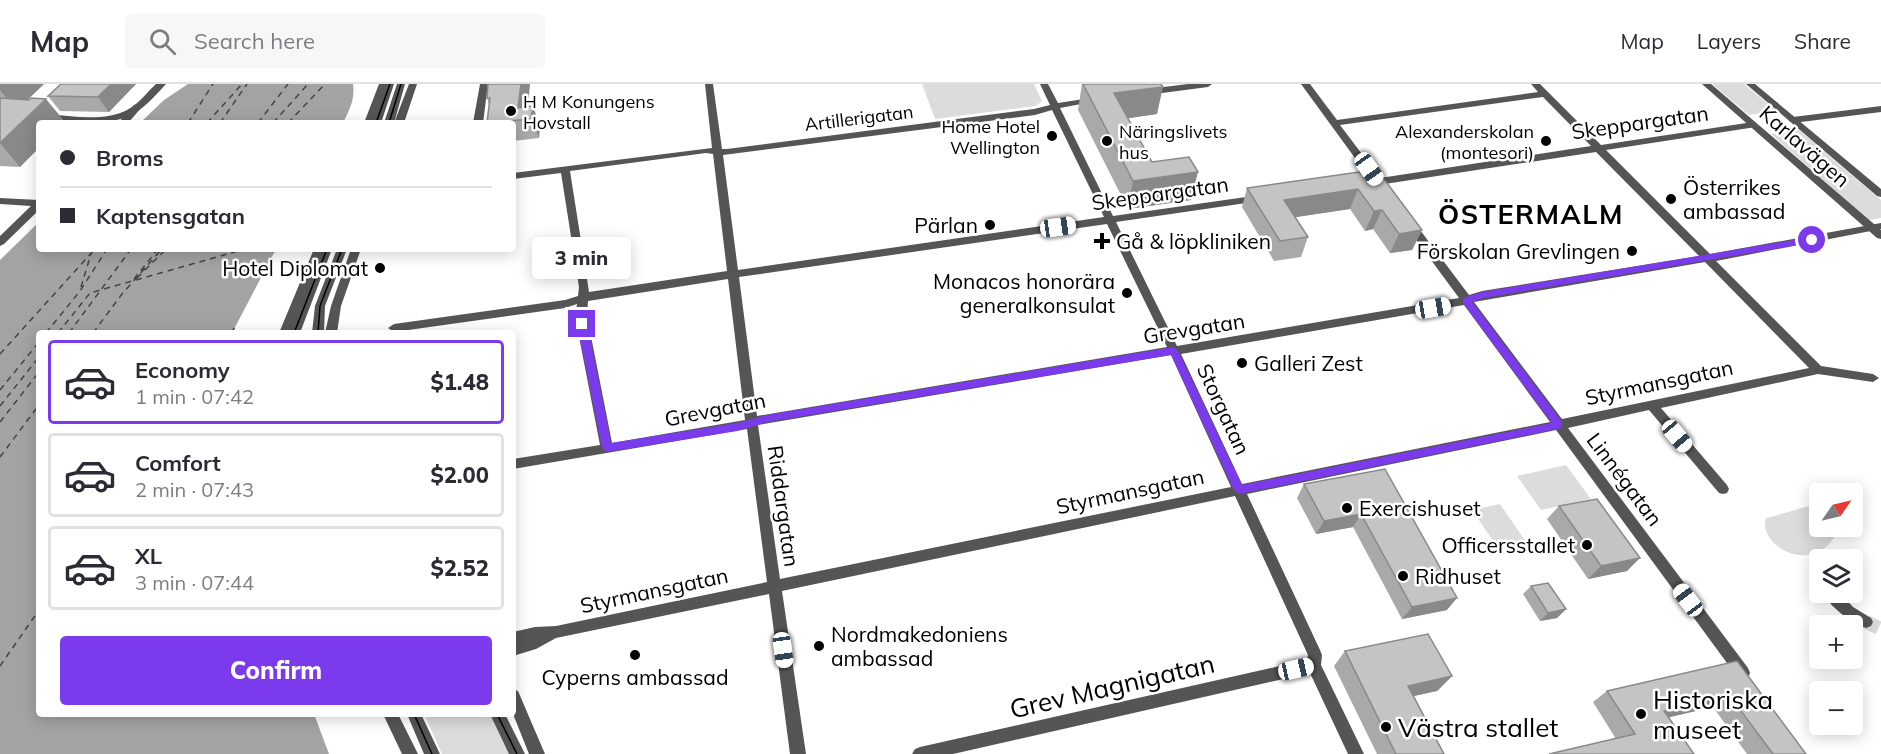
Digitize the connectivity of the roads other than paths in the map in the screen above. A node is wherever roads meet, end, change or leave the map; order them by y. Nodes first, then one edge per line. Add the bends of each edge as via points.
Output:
1 (162, 84) edge
2 (383, 84) edge
3 (390, 84) edge
4 (401, 84) edge
5 (413, 84) edge
6 (484, 84) edge
7 (709, 84) edge
8 (1044, 84) edge
9 (1208, 84) edge
10 (1305, 84) edge
11 (1535, 84) edge
12 (1706, 84) edge
13 (1750, 84) edge
14 (1138, 93) edge
15 (1545, 94) junction
16 (1108, 98) edge
17 (1056, 106) junction
18 (137, 107) junction
19 (1881, 109) edge
20 (33, 116) edge
21 (126, 120) edge
22 (370, 120) edge
23 (377, 120) edge
24 (389, 120) edge
25 (400, 120) edge
26 (478, 120) edge
27 (1793, 120) junction
28 (1335, 123) junction
29 (1753, 125) junction
30 (1598, 148) junction
31 (716, 152) junction
32 (565, 170) junction
33 (516, 176) edge
34 (1362, 184) edge
35 (1381, 185) junction
36 (1881, 194) edge
37 (1270, 197) edge
38 (0, 201) edge
39 (36, 204) edge
40 (36, 207) edge
41 (1405, 218) edge
42 (1110, 220) junction
43 (1876, 227) edge
44 (1881, 236) edge
45 (0, 242) edge
46 (318, 252) edge
47 (326, 252) edge
48 (341, 252) edge
49 (355, 252) edge
50 (1706, 259) junction
51 (734, 274) junction
52 (585, 296) junction
53 (1466, 300) junction
54 (394, 328) dead end
55 (286, 330) edge
56 (295, 330) edge
57 (318, 330) edge
58 (332, 330) edge
59 (1173, 351) junction
60 (1818, 370) junction
61 (1873, 378) dead end
62 (1651, 405) junction
63 (752, 423) junction
64 (1559, 425) junction
65 (607, 448) junction
66 (516, 463) edge
67 (1723, 489) dead end
68 (1239, 490) junction
69 (773, 587) junction
70 (1840, 603) edge
71 (1866, 621) tunnel mouth
72 (556, 632) junction
73 (516, 637) edge
74 (516, 648) edge
75 (1314, 665) junction
76 (1751, 685) edge
77 (516, 703) edge
78 (392, 717) edge
79 (415, 717) edge
80 (498, 717) edge
81 (410, 754) edge
82 (432, 754) edge
83 (517, 754) edge
84 (537, 754) edge
85 (798, 754) edge
86 (920, 754) edge
87 (1356, 754) edge

1 - 18 street
2 - 22 street
3 - 23 street
4 - 24 street
5 - 25 street
6 - 26 street
7 - 31 street, Riddargatan
8 - 17 street, Storgatan
9 - 14 street
10 - 28 street
11 - 15 street
12 - 29 street, Karlavägen
13 - 27 street, Karlavägen
15 - 28 street
15 - 30 street
16 - 17 street, Artillerigatan
17 - 31 street, Artillerigatan
17 - 42 street, Storgatan
18 - 20 street via 98,119
18 - 21 street
19 - 27 street
27 - 36 street, Karlavägen
28 - 35 street
29 - 30 street, Skeppargatan
29 - 43 street, Karlavägen
30 - 35 street, Skeppargatan
30 - 50 street
31 - 32 street, Artillerigatan
31 - 51 street, Riddargatan
32 - 33 street, Artillerigatan
32 - 52 street
34 - 35 street, Skeppargatan
37 - 42 street, Skeppargatan
38 - 39 street
40 - 45 street
41 - 53 street, Linnégatan
42 - 51 street, Skeppargatan
42 - 59 street, Storgatan
43 - 44 street, Karlavägen
43 - 50 street, Grevgatan
46 - 55 street
47 - 56 street
48 - 57 street via 320,306
49 - 58 street
50 - 53 street, Grevgatan
50 - 60 street
51 - 52 street, Skeppargatan
51 - 63 street, Riddargatan
52 - 54 street, Skeppargatan via 565,304
52 - 65 street via 580,316
53 - 59 street, Grevgatan
53 - 64 street, Linnégatan
59 - 63 street, Grevgatan
59 - 68 street, Storgatan
60 - 61 street
60 - 62 street, Styrmansgatan
62 - 64 street, Styrmansgatan
62 - 67 street
63 - 65 street, Grevgatan
63 - 69 street, Riddargatan
64 - 68 street, Styrmansgatan
64 - 76 street, Linnégatan
65 - 66 street, Grevgatan
68 - 69 street, Styrmansgatan
68 - 75 street, Storgatan via 1315,655
69 - 72 street, Styrmansgatan
69 - 85 street, Riddargatan
70 - 71 street
72 - 73 street, Styrmansgatan
72 - 74 street, Styrmansgatan
75 - 86 street, Grev Magnigatan
75 - 87 street, Storgatan
77 - 84 street
78 - 81 street
79 - 82 street
80 - 83 street

